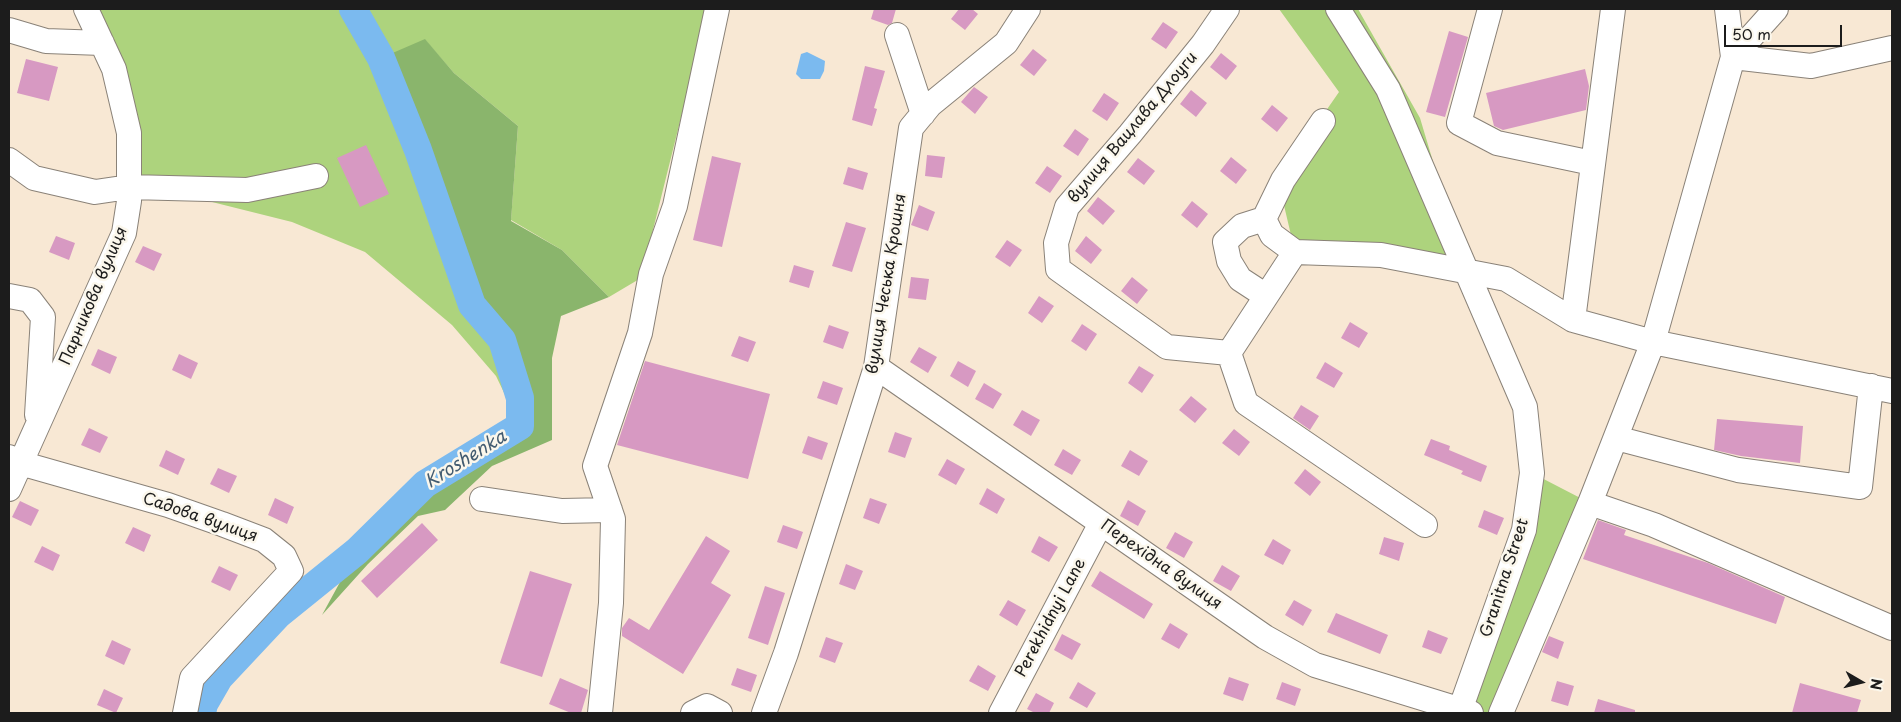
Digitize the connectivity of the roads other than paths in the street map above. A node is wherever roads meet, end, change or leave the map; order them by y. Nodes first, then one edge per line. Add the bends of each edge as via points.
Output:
1 (86, 9) edge
2 (717, 9) edge
3 (1028, 9) edge
4 (1227, 9) edge
5 (1338, 9) edge
6 (1490, 9) edge
7 (1613, 9) edge
8 (1727, 9) edge
9 (1776, 9) edge
10 (897, 35) dead end
11 (10, 37) edge
12 (102, 43) junction
13 (1892, 48) edge
14 (1733, 57) junction
15 (923, 114) junction
16 (1324, 122) dead end
17 (9, 160) edge
18 (1592, 163) junction
19 (316, 176) dead end
20 (129, 187) junction
21 (1264, 218) junction
22 (1295, 252) junction
23 (1466, 272) junction
24 (9, 296) edge
25 (1266, 296) junction
26 (1573, 320) junction
27 (1653, 342) junction
28 (1229, 353) junction
29 (876, 368) junction
30 (1882, 388) edge
31 (36, 429) junction
32 (1616, 438) junction
33 (15, 460) edge
34 (9, 489) edge
35 (482, 499) dead end
36 (1590, 503) junction
37 (610, 510) junction
38 (1101, 523) junction
39 (1425, 525) dead end
40 (1892, 628) edge
41 (1463, 712) edge
42 (184, 713) edge
43 (600, 713) edge
44 (693, 713) edge
45 (720, 713) edge
46 (764, 713) edge
47 (1001, 713) edge
48 (1501, 713) edge

1 - 12 street, Парникова вулиця
2 - 37 street via 676,206 651,274 640,333 595,466
3 - 15 street, вулиця Чеська Крошня via 1006,42
4 - 28 street, вулиця Вацлава Длоуги via 1130,134 1067,207 1056,243 1058,269 1167,347
5 - 23 street, Granitna Street via 1388,89
6 - 18 street via 1459,124 1497,143
7 - 18 street
8 - 14 street
9 - 14 street
10 - 15 street
11 - 12 street
12 - 20 street, Парникова вулиця via 114,69 129,133
13 - 14 street via 1811,66
14 - 27 street
15 - 29 street, вулиця Чеська Крошня via 911,128
16 - 21 street via 1283,180
17 - 20 street via 34,178 96,192
18 - 26 street
19 - 20 street via 247,190
20 - 31 street, Парникова вулиця via 124,233
21 - 22 street via 1272,235
21 - 25 street via 1242,226 1224,242 1229,261 1240,279
22 - 23 street via 1381,255
22 - 25 street
23 - 26 street via 1506,279
23 - 41 street, Granitna Street via 1525,407 1532,473 1524,530
24 - 31 street via 30,300 43,317
25 - 28 street
26 - 27 street
27 - 30 street
27 - 32 street
28 - 39 street via 1246,403
29 - 38 street, Перехідна вулиця
29 - 46 street, вулиця Чеська Крошня
30 - 32 street via 1860,487 1738,470
31 - 33 street, Парникова вулиця
32 - 36 street
33 - 34 street, Парникова вулиця
33 - 42 street, Садова вулиця via 222,524 264,540 284,556 291,571 192,678
35 - 37 street via 562,510
36 - 40 street via 1654,524
36 - 48 street
37 - 43 street via 613,519 611,603
38 - 41 street, Перехідна вулиця via 1265,638 1315,665
38 - 47 street, Perekhidnyi Lane
44 - 45 street via 707,706

